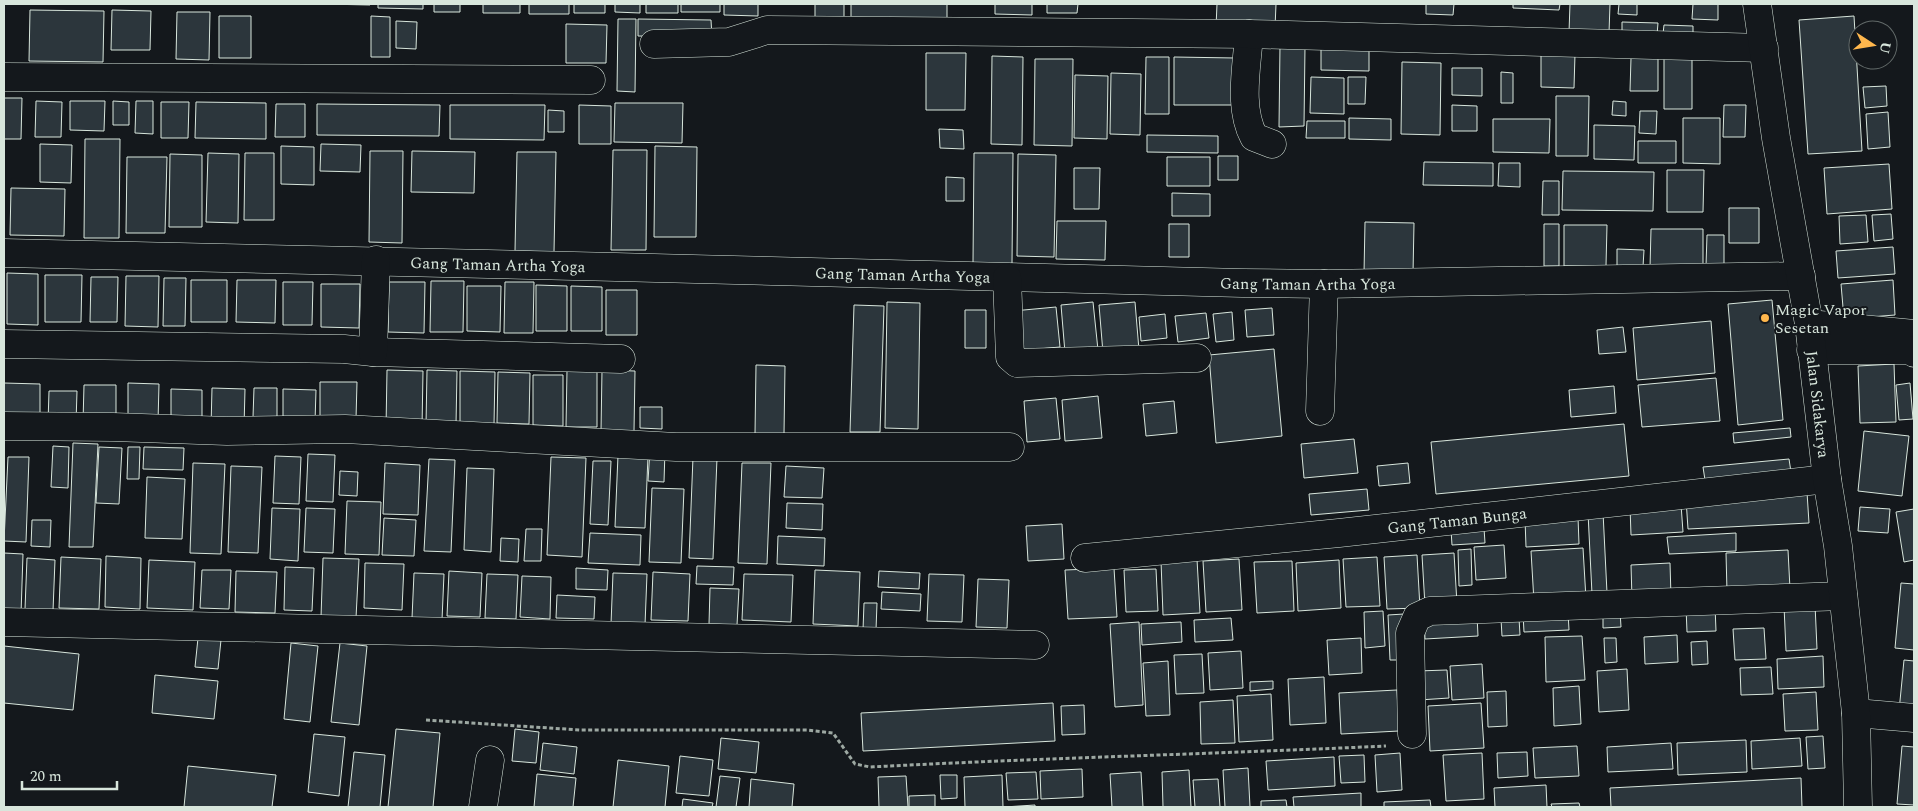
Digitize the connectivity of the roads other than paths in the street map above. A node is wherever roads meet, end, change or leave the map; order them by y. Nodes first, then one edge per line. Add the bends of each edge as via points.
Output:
1 (1757, 4) edge
2 (1249, 34) junction
3 (654, 44) dead end
4 (1764, 48) junction
5 (4, 77) edge
6 (591, 80) dead end
7 (1272, 144) dead end
8 (4, 253) edge
9 (376, 260) junction
10 (1802, 276) junction
11 (1007, 278) junction
12 (1324, 284) junction
13 (1914, 334) edge
14 (1810, 337) junction
15 (4, 344) edge
16 (373, 352) junction
17 (1914, 353) edge
18 (1197, 358) dead end
19 (621, 359) dead end
20 (1320, 410) dead end
21 (4, 426) edge
22 (1010, 447) dead end
23 (1827, 478) junction
24 (1085, 558) dead end
25 (1843, 596) junction
26 (4, 622) edge
27 (1035, 645) dead end
28 (1856, 713) junction
29 (1914, 718) edge
30 (1412, 734) road end
31 (490, 760) dead end
32 (1859, 798) edge
33 (483, 807) edge

1 - 4 street, Jalan Sidakarya
2 - 3 street via 768,30 729,42
2 - 4 street
2 - 7 street via 1247,124 1254,137
4 - 10 street, Jalan Sidakarya via 1776,138
5 - 6 street
8 - 9 street, Gang Taman Artha Yoga
9 - 11 street, Gang Taman Artha Yoga
9 - 16 street
10 - 12 street, Gang Taman Artha Yoga
10 - 14 street, Jalan Sidakarya
11 - 12 street, Gang Taman Artha Yoga
11 - 18 street via 1010,357 1017,363
12 - 20 street
13 - 14 street
14 - 17 street
14 - 23 street, Jalan Sidakarya
15 - 16 street
16 - 19 street
21 - 22 street via 227,431 345,429 676,446
23 - 24 street, Gang Taman Bunga
23 - 25 street, Jalan Sidakarya
25 - 28 street, Jalan Sidakarya
25 - 30 street via 1430,612 1416,617 1410,633
26 - 27 street
28 - 29 street
28 - 32 street, Jalan Sidakarya
31 - 33 street

